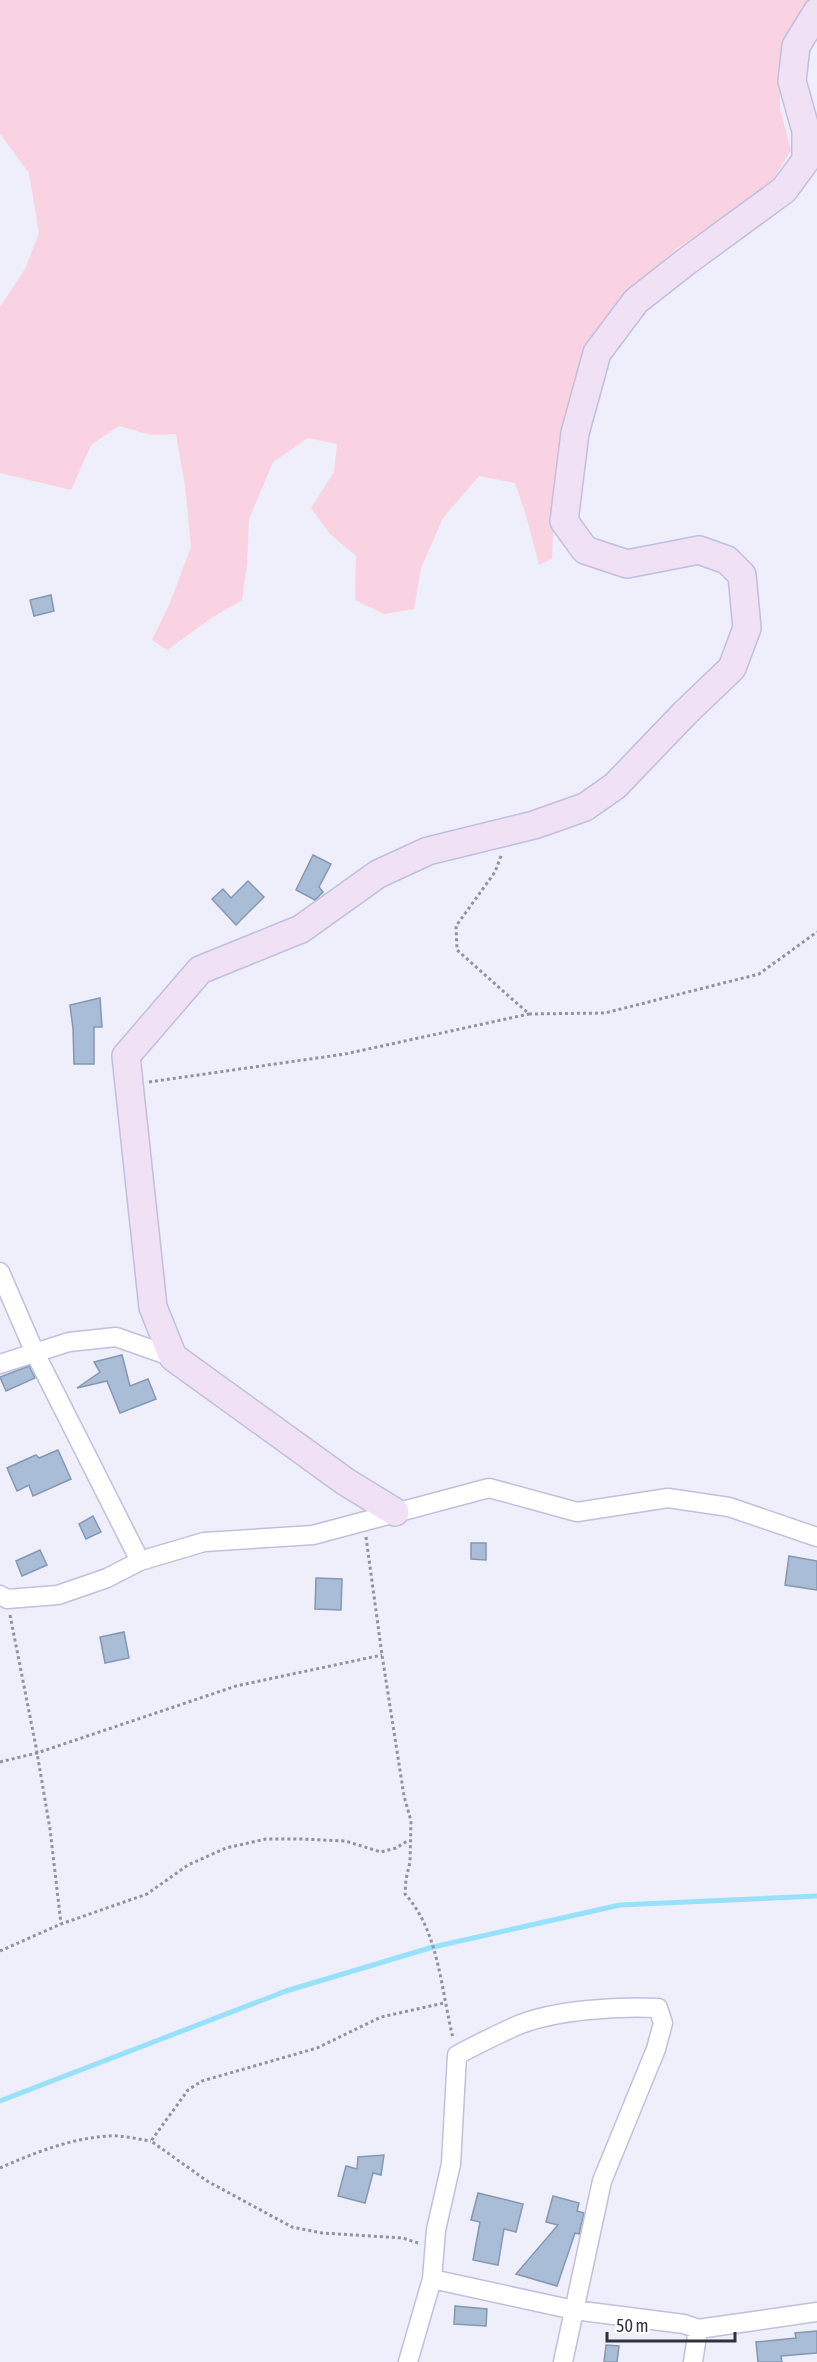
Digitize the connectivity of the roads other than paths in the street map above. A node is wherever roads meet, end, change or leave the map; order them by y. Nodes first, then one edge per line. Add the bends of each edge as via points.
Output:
1 (817, 12) edge
2 (0, 1272) edge
3 (35, 1353) junction
4 (173, 1357) junction
5 (0, 1364) edge
6 (395, 1512) junction
7 (817, 1537) edge
8 (140, 1561) junction
9 (0, 1581) edge
10 (3, 1597) edge
11 (432, 2279) junction
12 (574, 2310) junction
13 (817, 2312) edge
14 (698, 2330) junction
15 (408, 2362) edge
16 (563, 2362) edge
17 (693, 2362) edge

1 - 4 street via 796,46 792,81 806,131 806,160 784,190 636,301 597,353 575,433 564,521 585,550 627,564 699,550 727,560 742,575 747,628 732,668 615,786 585,807 534,825 428,851 378,874 301,929 200,970 126,1056 153,1307
2 - 3 street
3 - 4 street via 69,1342 116,1337
3 - 5 street
3 - 8 street
4 - 6 street via 346,1482
6 - 7 street via 489,1488 577,1512 668,1497 729,1507
6 - 8 street via 312,1535 204,1542
8 - 10 street via 107,1578 58,1595
9 - 10 street
11 - 12 street
11 - 12 street via 436,2230 451,2163 457,2055 518,2025 563,2014 610,2008 658,2008 663,2023 656,2049 602,2181
11 - 15 street
12 - 14 street
12 - 16 street
13 - 14 street
14 - 17 street

